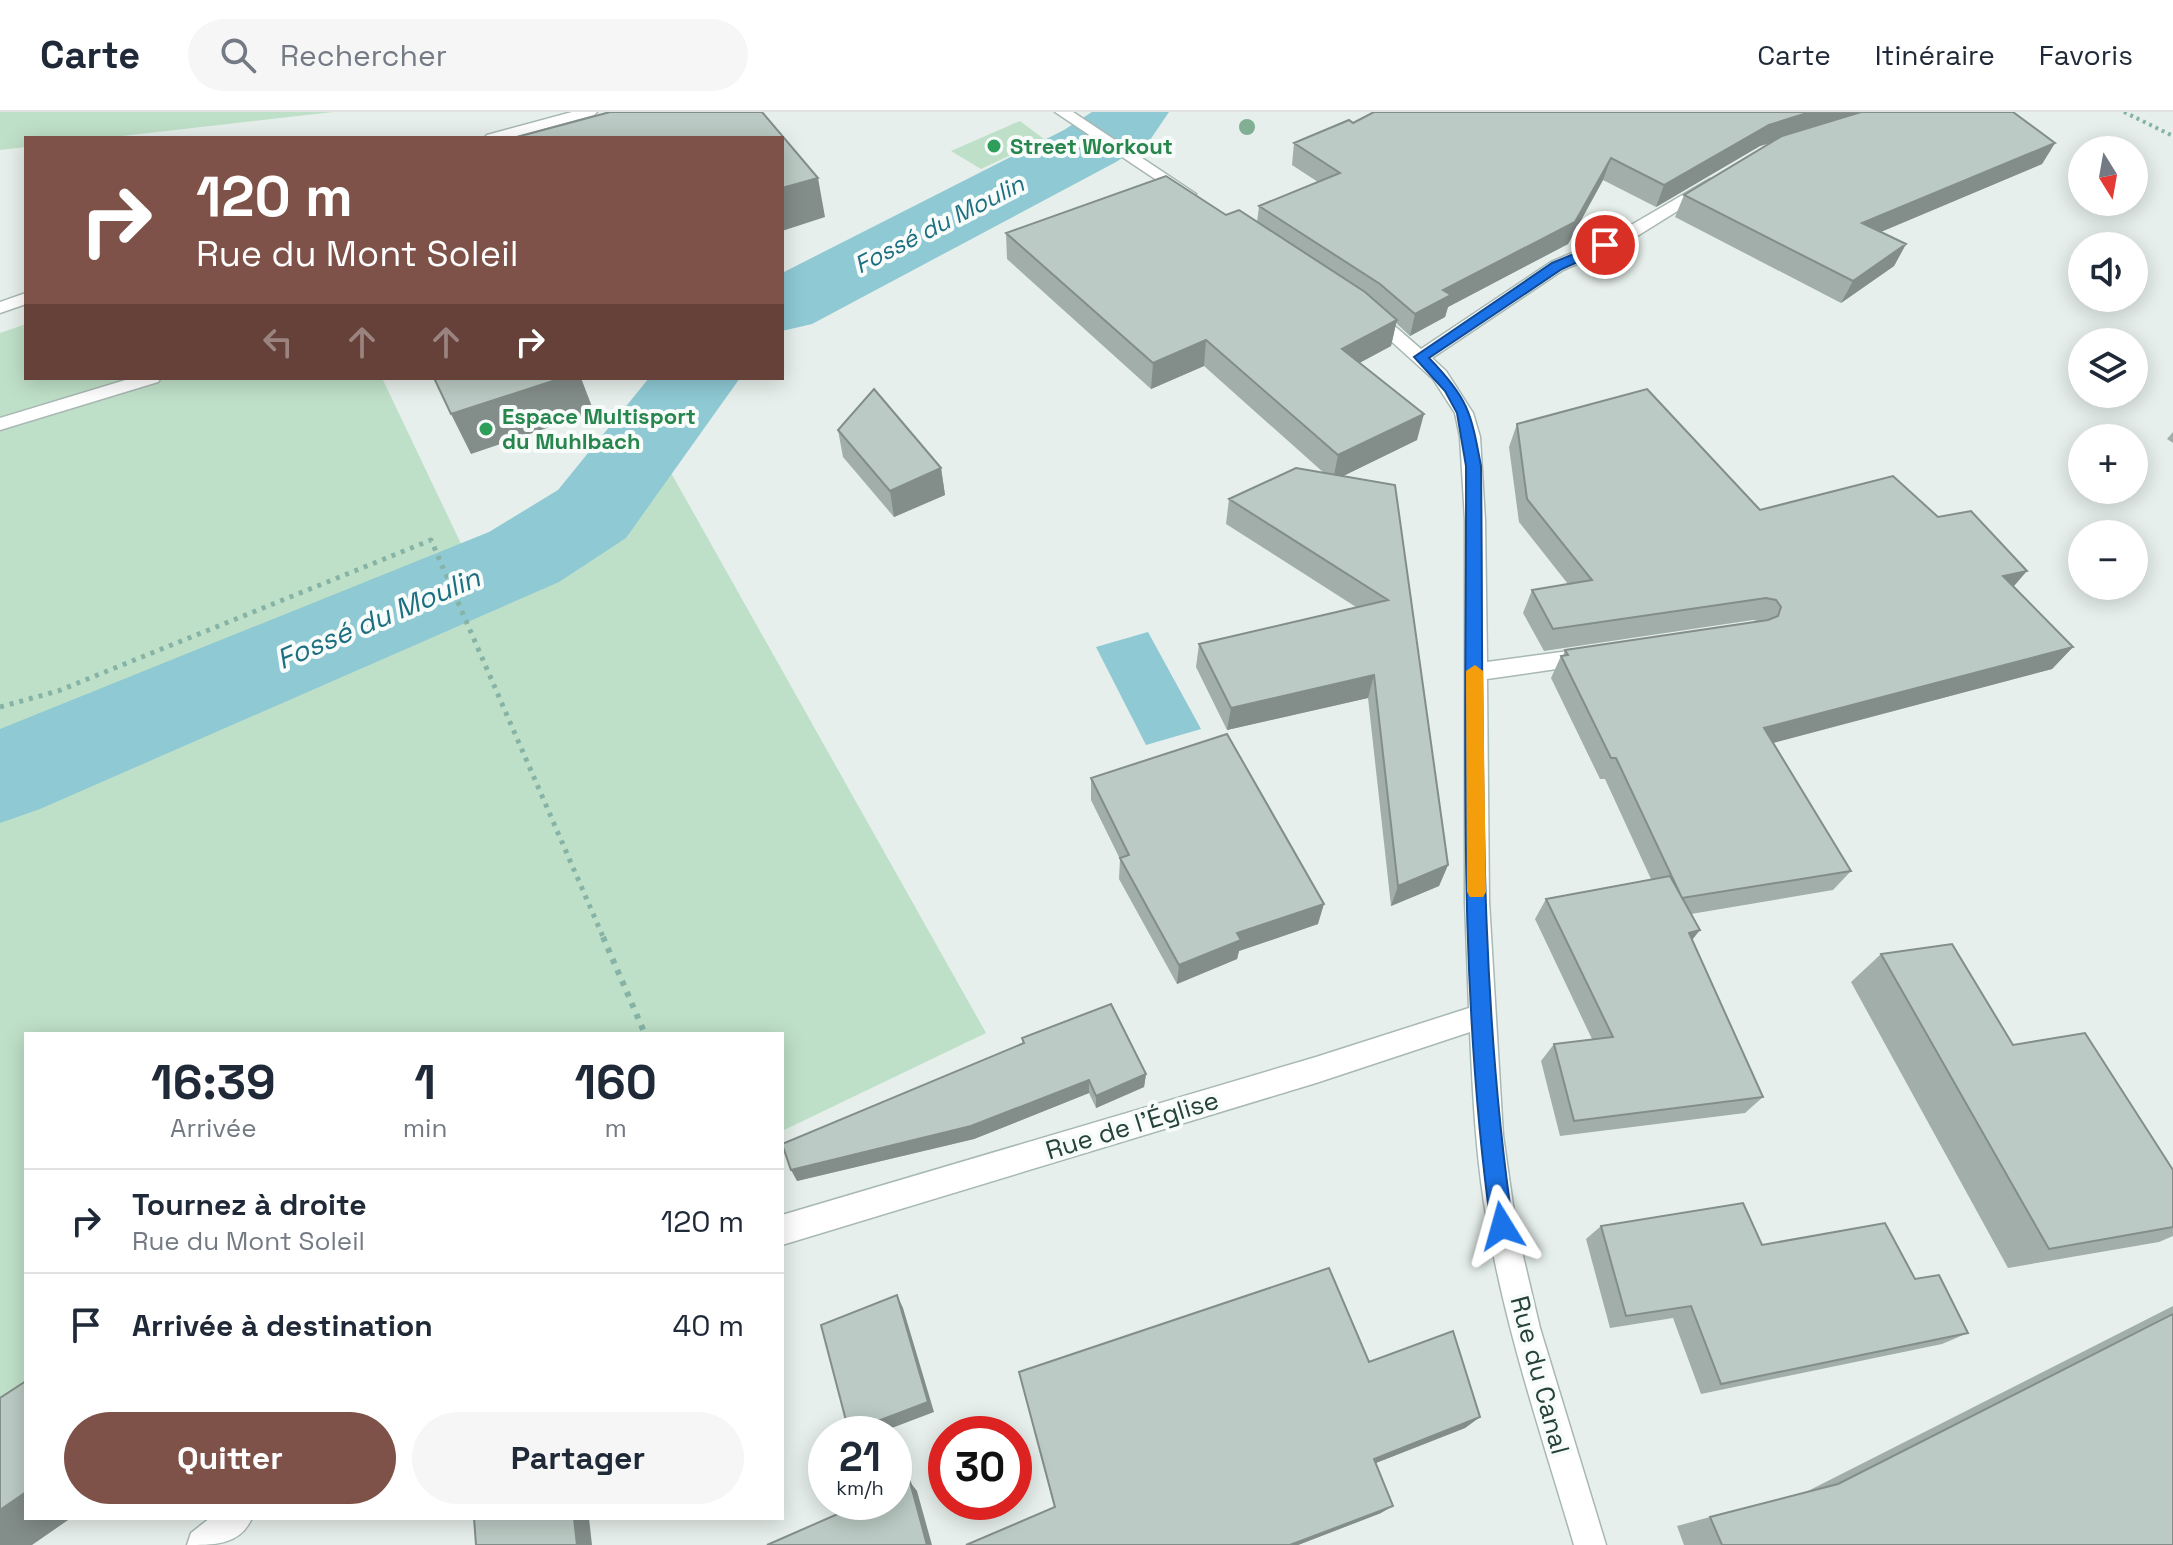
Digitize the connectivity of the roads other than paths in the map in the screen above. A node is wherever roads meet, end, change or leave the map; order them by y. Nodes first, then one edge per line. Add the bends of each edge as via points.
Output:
1 (589, 112) edge
2 (1063, 112) edge
3 (499, 136) edge
4 (1730, 171) edge
5 (1201, 203) edge
6 (24, 299) edge
7 (1355, 303) edge
8 (0, 308) edge
9 (1421, 357) junction
10 (145, 380) edge
11 (0, 424) edge
12 (1615, 652) edge
13 (1475, 672) junction
14 (1482, 1016) junction
15 (784, 1229) edge
16 (234, 1520) edge
17 (203, 1545) edge
18 (1590, 1545) edge

1 - 3 street
2 - 5 street
4 - 9 street via 1620,239 1557,266
6 - 8 street
7 - 9 street, Rue du Canal
9 - 13 street, Rue du Canal via 1451,389 1470,437
10 - 11 street
12 - 13 street
13 - 14 street, Rue du Canal
14 - 15 street, Rue de l'Église
14 - 18 street, Rue du Canal via 1489,1135 1502,1226 1525,1328
16 - 17 street

